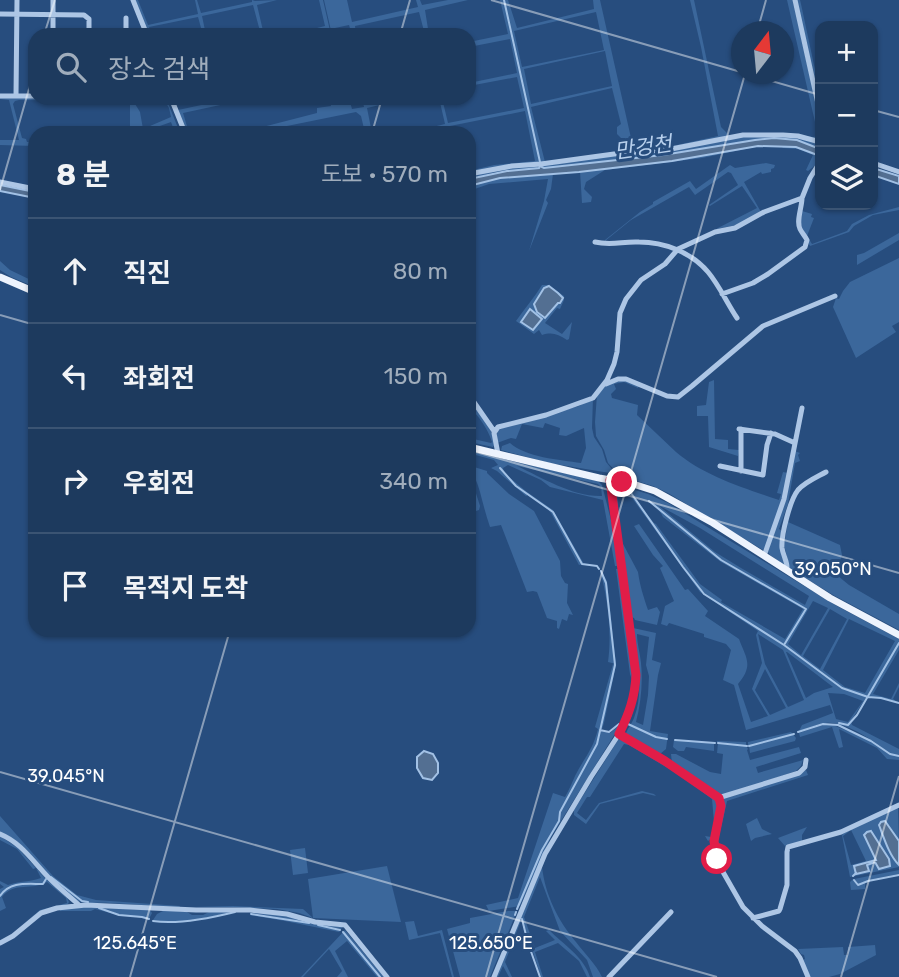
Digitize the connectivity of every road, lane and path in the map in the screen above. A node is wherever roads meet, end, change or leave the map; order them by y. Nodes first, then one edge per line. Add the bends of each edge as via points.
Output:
1 (17, 0) edge
2 (53, 0) edge
3 (133, 0) edge
4 (795, 0) edge
5 (0, 14) edge
6 (17, 15) junction
7 (53, 15) junction
8 (127, 18) dead end
9 (53, 28) edge
10 (89, 28) edge
11 (126, 28) edge
12 (144, 28) edge
13 (815, 90) edge
14 (0, 96) edge
15 (16, 96) junction
16 (28, 96) edge
17 (174, 105) edge
18 (182, 126) edge
19 (815, 141) edge
20 (878, 165) edge
21 (815, 170) edge
22 (899, 172) edge
23 (476, 173) edge
24 (0, 181) edge
25 (28, 187) edge
26 (802, 198) junction
27 (595, 242) dead end
28 (678, 249) junction
29 (0, 277) edge
30 (28, 289) edge
31 (722, 294) junction
32 (835, 296) dead end
33 (737, 318) dead end
34 (603, 385) junction
35 (476, 405) edge
36 (802, 408) dead end
37 (494, 431) junction
38 (771, 433) junction
39 (795, 443) junction
40 (476, 449) edge
41 (498, 454) junction
42 (720, 466) dead end
43 (741, 471) junction
44 (826, 472) dead end
45 (610, 480) junction
46 (765, 556) junction
47 (786, 570) junction
48 (899, 635) edge
49 (619, 734) junction
50 (806, 760) dead end
51 (719, 798) junction
52 (899, 805) edge
53 (0, 834) edge
54 (79, 905) junction
55 (671, 912) dead end
56 (753, 918) junction
57 (0, 943) edge
58 (387, 977) edge
59 (494, 977) edge
60 (609, 977) edge
61 (808, 977) edge

1 - 6 street
2 - 7 street
3 - 12 street
4 - 13 street
5 - 6 street
6 - 7 street
6 - 15 street
7 - 9 street
7 - 10 street via 84,15
8 - 11 street
14 - 15 street
15 - 16 street
17 - 18 street
19 - 23 street via 790,135 743,135 671,149
20 - 22 street
21 - 26 street
24 - 25 street
26 - 28 street
26 - 31 street via 799,227 807,245 753,283
27 - 28 street via 649,242
28 - 31 street via 704,268
28 - 34 street via 626,299 614,364
29 - 30 main road
31 - 33 street
32 - 34 street via 762,326 678,397 667,397 626,379
34 - 37 street via 586,401
35 - 37 street
36 - 39 street
37 - 41 street
38 - 39 street
38 - 43 street via 763,475
38 - 43 street via 740,429
39 - 46 street via 784,499
40 - 41 main road
41 - 45 main road
42 - 43 street
44 - 47 street via 801,488 793,500 782,546
45 - 46 main road via 660,493
45 - 49 street via 636,669 634,700
46 - 47 main road
47 - 48 main road
49 - 51 street
49 - 59 street via 549,846
50 - 51 street via 799,773
51 - 56 street via 714,847 719,865
52 - 56 street via 841,832 788,847 787,891 780,909
53 - 54 street via 21,846
54 - 57 street via 41,913
54 - 58 street via 250,910 345,925
55 - 60 street
56 - 61 street via 795,951

